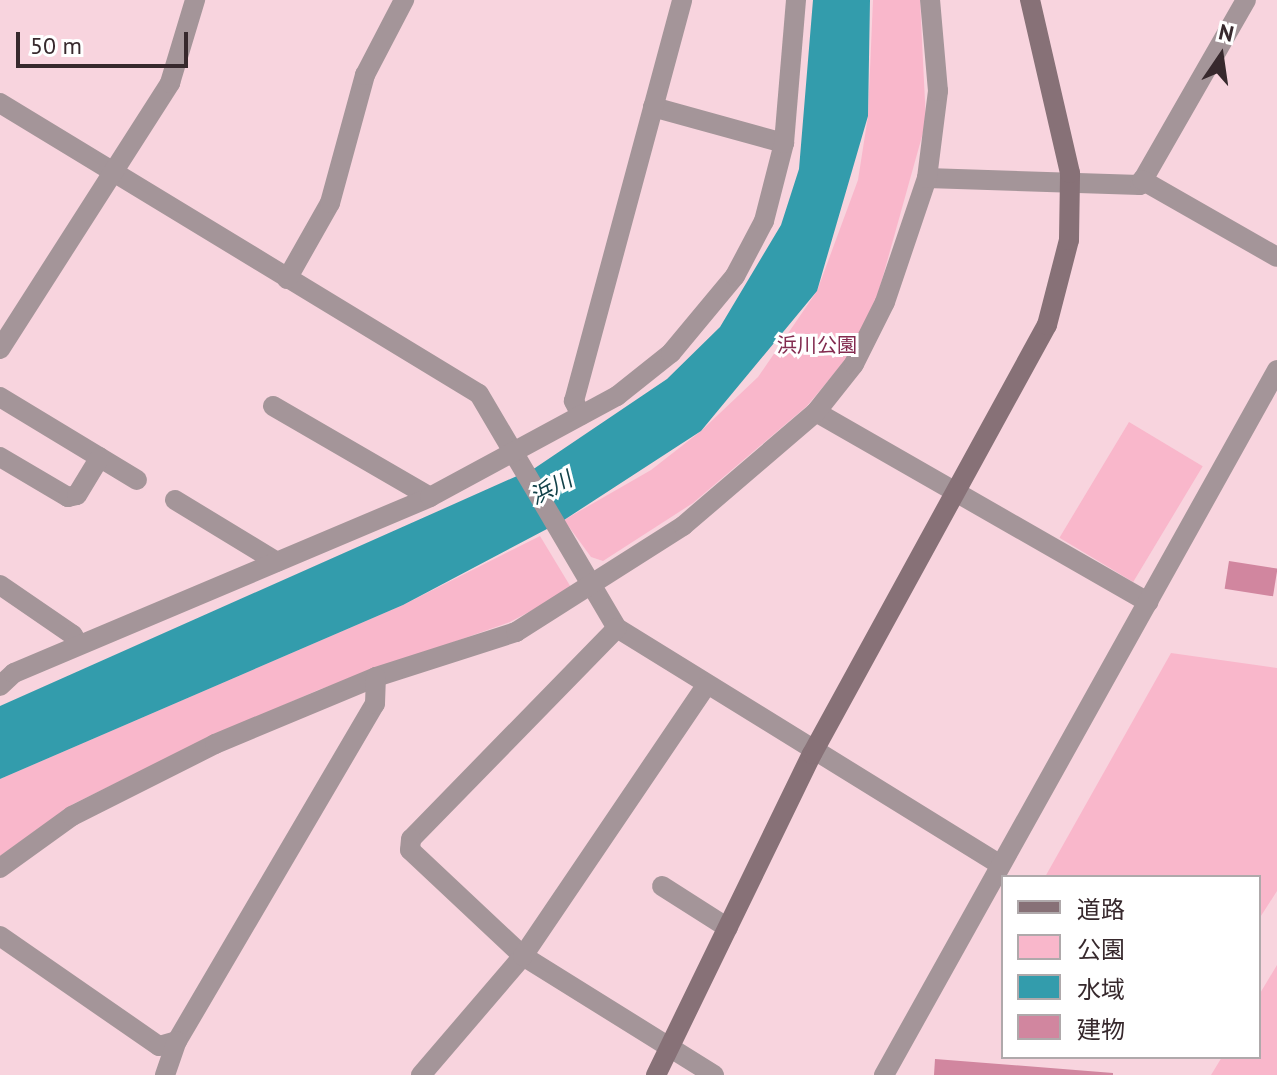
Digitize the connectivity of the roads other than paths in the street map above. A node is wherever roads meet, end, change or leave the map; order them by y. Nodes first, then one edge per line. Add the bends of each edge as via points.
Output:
1 (195, 0) edge
2 (404, 0) edge
3 (682, 0) edge
4 (796, 0) edge
5 (930, 0) edge
6 (1030, 0) edge
7 (1246, 0) edge
8 (0, 103) edge
9 (653, 107) junction
10 (784, 143) junction
11 (111, 172) junction
12 (927, 178) junction
13 (1142, 180) junction
14 (1071, 183) junction
15 (1277, 257) edge
16 (287, 279) junction
17 (0, 349) edge
18 (1277, 370) edge
19 (0, 397) edge
20 (273, 406) dead end
21 (816, 412) junction
22 (581, 415) junction
23 (509, 450) junction
24 (0, 457) edge
25 (100, 457) junction
26 (137, 480) dead end
27 (958, 492) junction
28 (430, 497) junction
29 (175, 500) dead end
30 (277, 562) junction
31 (0, 585) edge
32 (589, 587) junction
33 (1148, 602) junction
34 (617, 628) junction
35 (78, 645) junction
36 (376, 677) junction
37 (0, 686) edge
38 (705, 687) junction
39 (812, 754) junction
40 (999, 864) junction
41 (0, 868) edge
42 (662, 886) dead end
43 (728, 928) junction
44 (0, 936) edge
45 (523, 956) junction
46 (177, 1041) junction
47 (669, 1050) junction
48 (165, 1075) edge
49 (421, 1075) edge
50 (656, 1075) edge
51 (714, 1075) edge
52 (884, 1075) edge

1 - 11 street via 170,83
2 - 16 street via 365,75 330,203
3 - 9 street
4 - 10 street
5 - 12 street via 938,91
6 - 14 street
7 - 13 street
8 - 11 street
9 - 10 street
9 - 22 street via 574,401
10 - 22 street via 764,221 735,276 671,353
11 - 16 street
11 - 17 street
12 - 14 street
12 - 21 street via 885,302 854,364
13 - 14 street
13 - 15 street
14 - 27 street via 1069,240 1047,325
16 - 23 street via 479,394 505,432
18 - 33 street
19 - 25 street
20 - 28 street
21 - 27 street
21 - 32 street via 683,526
22 - 23 street
23 - 28 street
23 - 32 street
24 - 25 street via 68,497 77,495
25 - 26 street
27 - 33 street
27 - 39 street
28 - 30 street
29 - 30 street
30 - 35 street
31 - 35 street via 73,635
32 - 34 street
32 - 36 street via 516,632
33 - 40 street
34 - 38 street
34 - 45 street via 411,839 410,850
35 - 37 street via 14,673
36 - 41 street via 118,792 72,816
36 - 46 street via 375,704
38 - 39 street
38 - 45 street
39 - 40 street
39 - 43 street
40 - 52 street
42 - 43 street
43 - 47 street
44 - 46 street via 159,1046
45 - 47 street
45 - 49 street
46 - 48 street
47 - 50 street
47 - 51 street

